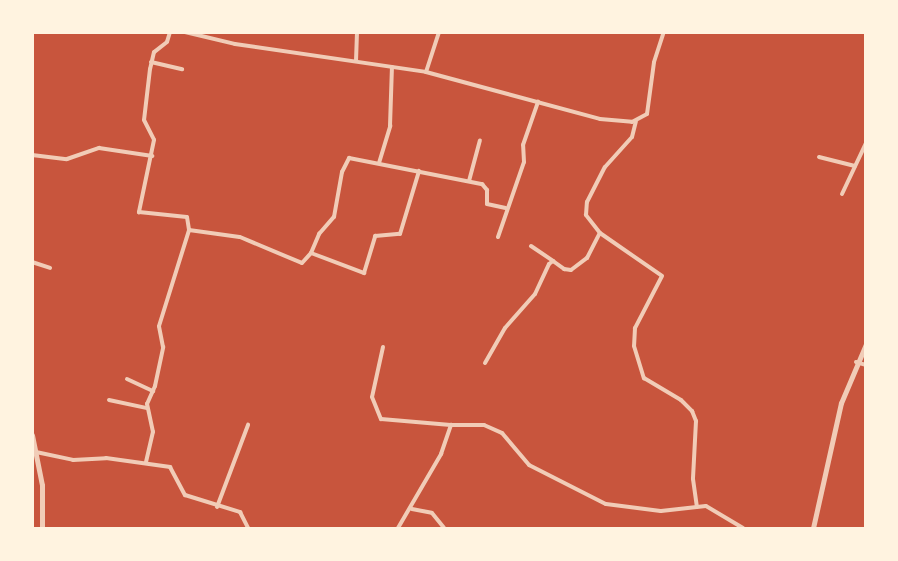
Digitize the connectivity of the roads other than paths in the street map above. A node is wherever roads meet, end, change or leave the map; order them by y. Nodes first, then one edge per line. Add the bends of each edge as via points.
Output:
1 (170, 32) edge
2 (185, 32) edge
3 (357, 32) edge
4 (438, 32) edge
5 (664, 32) edge
6 (356, 61) junction
7 (151, 62) junction
8 (392, 67) junction
9 (182, 69) dead end
10 (426, 72) junction
11 (538, 102) junction
12 (636, 121) junction
13 (480, 140) dead end
14 (866, 143) edge
15 (32, 155) edge
16 (152, 156) junction
17 (819, 157) dead end
18 (379, 163) junction
19 (855, 166) junction
20 (419, 171) junction
21 (469, 181) junction
22 (842, 194) dead end
23 (506, 208) junction
24 (189, 230) junction
25 (600, 233) junction
26 (498, 238) dead end
27 (531, 246) dead end
28 (311, 253) junction
29 (32, 262) edge
30 (553, 262) junction
31 (50, 268) dead end
32 (866, 344) edge
33 (383, 347) dead end
34 (856, 362) junction
35 (485, 363) dead end
36 (866, 364) edge
37 (126, 379) dead end
38 (153, 391) junction
39 (109, 400) dead end
40 (147, 408) junction
41 (248, 424) dead end
42 (451, 425) junction
43 (32, 435) edge
44 (36, 452) junction
45 (146, 462) junction
46 (217, 507) junction
47 (697, 507) junction
48 (412, 508) junction
49 (42, 528) edge
50 (248, 528) edge
51 (398, 528) edge
52 (444, 528) edge
53 (743, 528) edge
54 (813, 528) edge

1 - 7 street via 167,42 154,52
2 - 6 street via 235,44
3 - 6 street
4 - 10 street
5 - 12 street via 654,62 647,114
6 - 8 street
7 - 9 street
7 - 16 street via 144,120 154,140
8 - 10 street
8 - 18 street via 390,126
10 - 11 street
11 - 12 street via 600,119
11 - 23 street via 523,145 524,162
12 - 25 street via 635,131 605,167 586,202 586,215
13 - 21 street
14 - 19 street
15 - 16 street via 67,159 99,148
16 - 24 street via 142,188 139,213 187,217
17 - 19 street
18 - 20 street
18 - 28 street via 353,158 345,162 334,217 319,234
19 - 22 street
20 - 21 street
20 - 28 street via 402,230 395,236 375,236 364,273
21 - 23 street via 485,186 487,204
23 - 26 street
24 - 28 street via 240,237 302,263
24 - 38 street via 159,326 163,347
25 - 30 street via 581,264 567,270
25 - 47 street via 659,272 662,278 634,328 634,346 644,378 682,400 696,421 693,479
27 - 30 street
29 - 31 street
30 - 35 street via 547,267 535,294 506,328
32 - 34 street
33 - 42 street via 372,397 382,419
34 - 36 street
34 - 54 street via 841,403
37 - 38 street
38 - 40 street
39 - 40 street
40 - 45 street via 153,432
41 - 46 street
42 - 47 street via 484,424 495,429 529,465 606,504 671,511
42 - 48 street via 441,454
43 - 44 street
44 - 45 street via 73,460 106,458
44 - 49 street via 42,485
45 - 46 street via 170,467 181,492
46 - 50 street via 240,512
47 - 53 street via 709,507
48 - 51 street
48 - 52 street via 432,513

